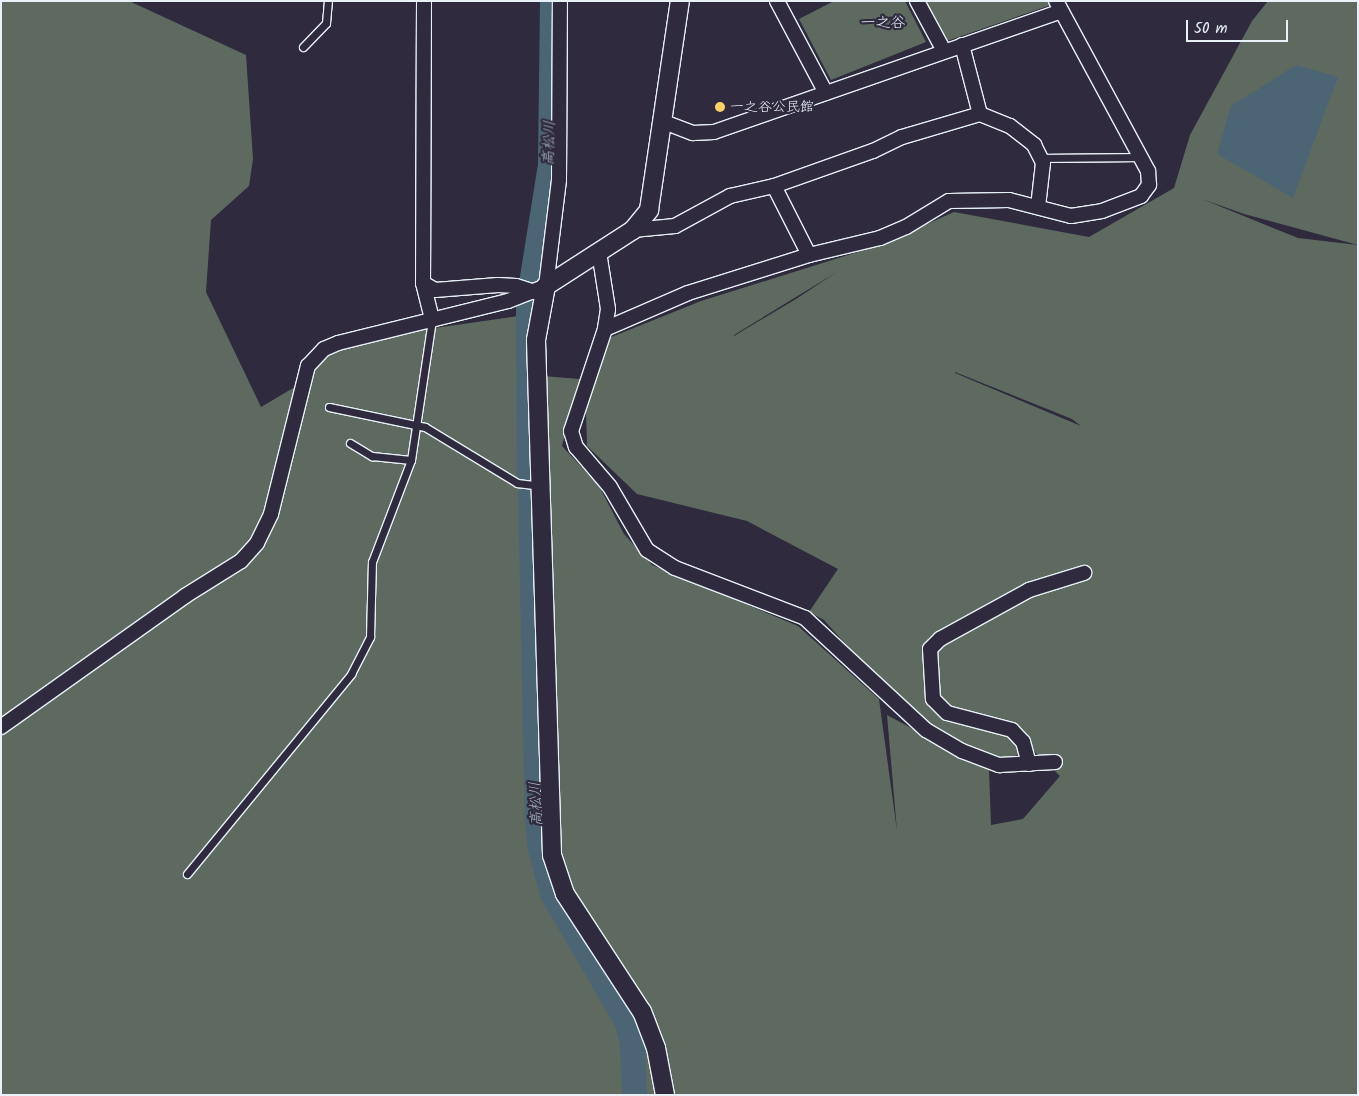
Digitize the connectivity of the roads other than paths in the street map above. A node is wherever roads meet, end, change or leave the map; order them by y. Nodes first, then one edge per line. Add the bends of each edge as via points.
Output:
1 (328, 1) edge
2 (424, 1) edge
3 (560, 1) edge
4 (680, 1) edge
5 (777, 1) edge
6 (917, 1) edge
7 (1058, 6) edge
8 (962, 45) junction
9 (303, 48) dead end
10 (944, 52) junction
11 (826, 93) junction
12 (980, 114) junction
13 (664, 122) junction
14 (1140, 157) junction
15 (1041, 158) junction
16 (774, 186) junction
17 (1038, 207) junction
18 (633, 230) junction
19 (599, 252) junction
20 (809, 255) junction
21 (423, 283) junction
22 (541, 289) junction
23 (432, 320) junction
24 (605, 329) junction
25 (329, 407) dead end
26 (416, 426) junction
27 (350, 443) dead end
28 (411, 460) junction
29 (540, 486) junction
30 (1084, 573) dead end
31 (1, 726) edge
32 (1055, 762) dead end
33 (1029, 764) junction
34 (187, 874) dead end
35 (665, 1095) edge

1 - 9 lane via 326,24
2 - 21 street
3 - 22 street via 558,180
4 - 13 street
5 - 11 street
6 - 10 street
7 - 8 street
7 - 14 street
8 - 10 street
8 - 12 street
10 - 11 street
11 - 13 street via 714,132 693,133
12 - 15 street via 1010,126 1034,144
12 - 16 street via 902,137 873,151
13 - 18 street via 650,210
14 - 15 lane
14 - 17 street via 1148,171 1149,185 1141,196 1102,211 1071,216
15 - 17 street via 1044,163
16 - 18 street via 730,196 675,226
16 - 20 street
17 - 20 street via 1009,200 949,201 906,227 880,238
18 - 19 street
19 - 22 street
19 - 24 street via 608,309
20 - 24 street via 688,293
21 - 22 street via 435,290 498,285
21 - 23 street
22 - 23 street
22 - 29 street via 536,340
23 - 26 lane
23 - 31 street via 338,342 314,357 308,366 272,514 257,543 241,561
24 - 33 street via 571,431 576,447 610,487 647,550 675,568 805,618 926,730 962,752 999,765
25 - 26 lane
26 - 28 lane
26 - 29 lane via 431,430 517,483
27 - 28 lane via 372,456
28 - 34 lane via 372,562 370,637 351,674
29 - 35 street via 552,855 565,894 642,1012 656,1048
30 - 33 street via 1029,590 940,639 930,649 933,699 946,713 1012,730 1023,742
32 - 33 street

